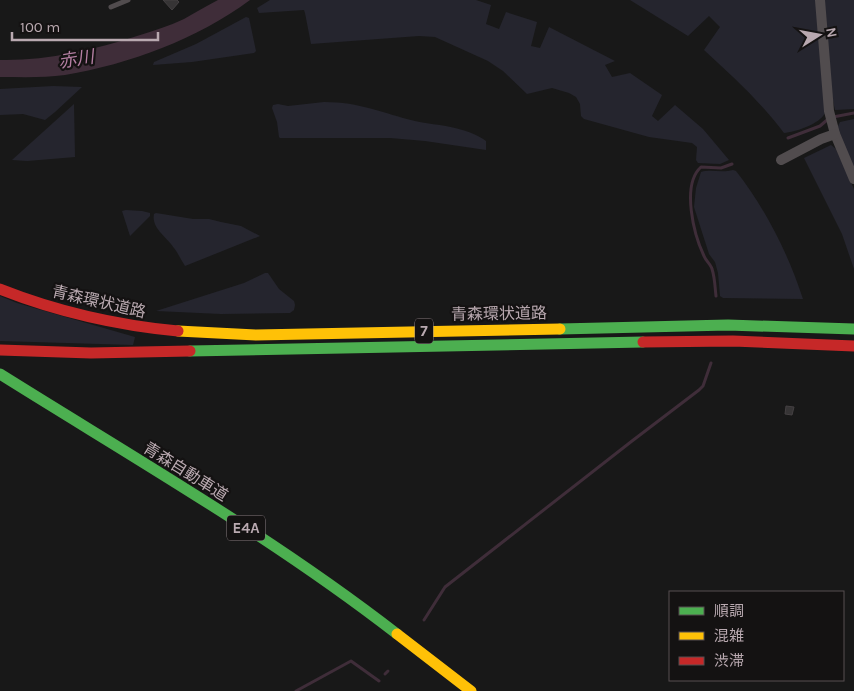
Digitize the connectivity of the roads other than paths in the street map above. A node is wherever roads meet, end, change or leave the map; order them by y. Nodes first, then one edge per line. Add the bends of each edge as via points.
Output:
1 (128, 0) edge
2 (820, 0) edge
3 (111, 7) dead end
4 (835, 134) junction
5 (781, 160) dead end
6 (854, 179) edge
7 (0, 289) edge
8 (854, 329) edge
9 (854, 346) edge
10 (0, 350) edge
11 (0, 374) edge
12 (472, 691) edge

1 - 3 lane
2 - 4 street via 827,93
4 - 5 street
4 - 6 street
7 - 8 highway, 青森環状道路 / 7 via 61,311 98,320 136,328 211,334 728,325
9 - 10 highway, 青森環状道路 / 7 via 688,341 90,353
11 - 12 highway, 青森自動車道 / E4A via 267,541 370,613

